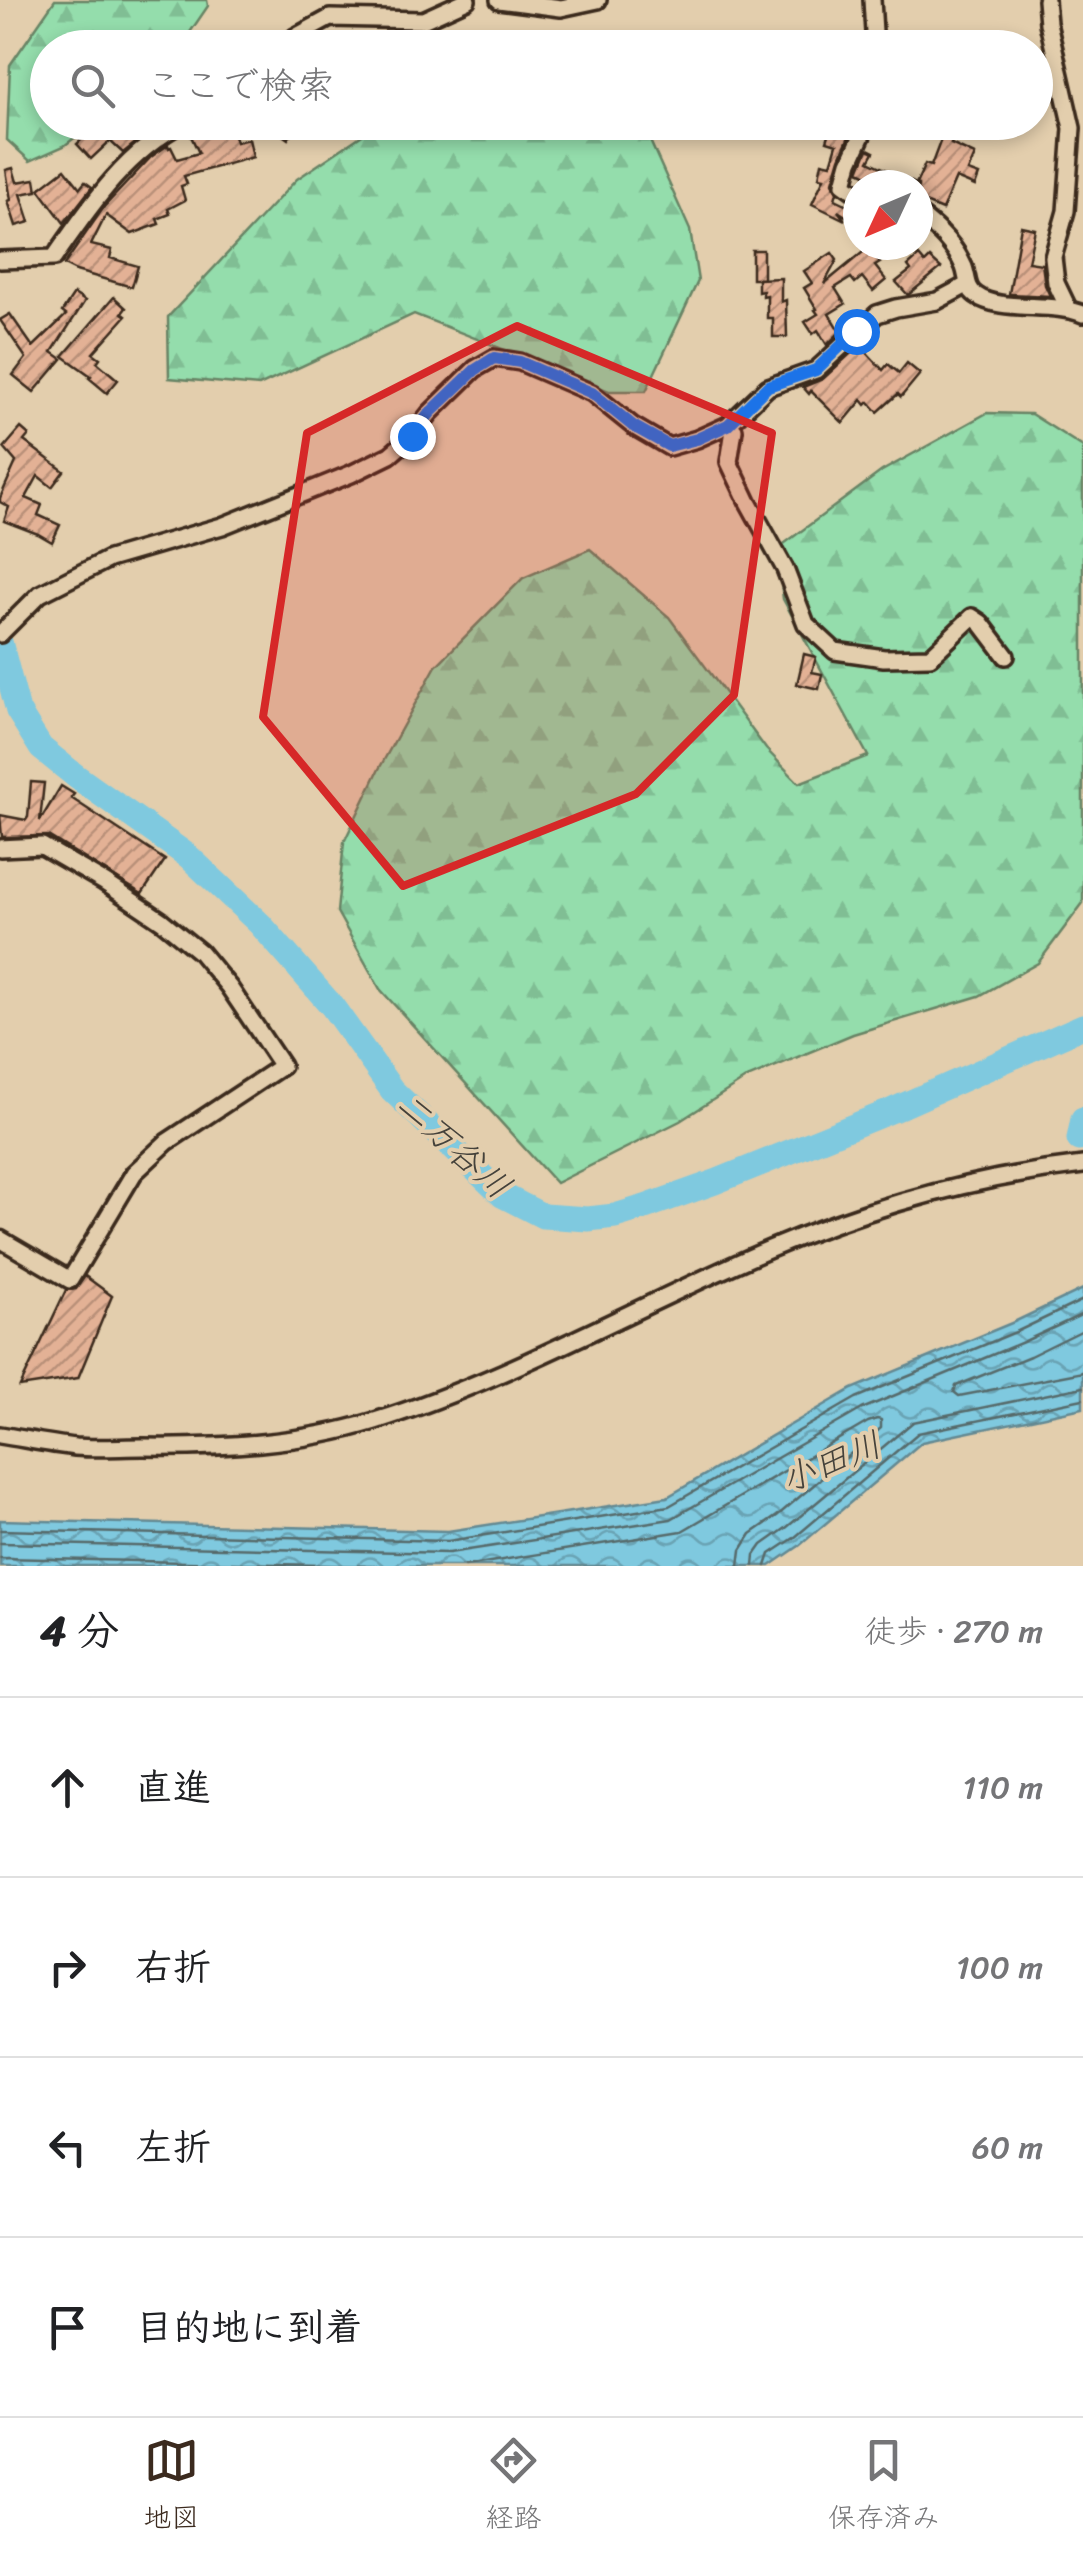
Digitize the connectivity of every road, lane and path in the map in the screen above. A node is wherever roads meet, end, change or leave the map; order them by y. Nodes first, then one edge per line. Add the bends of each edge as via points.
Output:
1 (467, 0) edge
2 (499, 0) edge
3 (598, 0) edge
4 (872, 0) edge
5 (1046, 0) edge
6 (307, 30) edge
7 (874, 30) edge
8 (1050, 30) edge
9 (1053, 45) edge
10 (156, 140) edge
11 (860, 140) edge
12 (848, 170) edge
13 (933, 226) edge
14 (0, 260) edge
15 (967, 285) junction
16 (1075, 311) edge
17 (728, 425) junction
18 (4, 630) edge
19 (1006, 656) dead end
20 (0, 848) edge
21 (1083, 1166) edge
22 (0, 1239) edge
23 (0, 1435) edge

1 - 6 street via 423,20 330,18
2 - 3 street via 561,8
4 - 7 street
5 - 8 street
9 - 16 street via 1072,128 1066,211 1053,257 1056,283
10 - 14 street via 116,174 54,258
11 - 12 street
13 - 15 street via 964,266
15 - 16 street via 992,304
15 - 17 street via 937,301 877,314 816,370 768,386
17 - 18 street via 669,446 592,393 494,358 390,455 222,526 109,559 40,594
17 - 19 street via 734,430 728,462 806,624 835,652 930,656 972,617
20 - 22 street via 42,846 162,920 200,952 282,1066 167,1142 134,1173 70,1280
21 - 23 street via 952,1188 861,1215 457,1392 372,1422 295,1439 198,1448 76,1447

